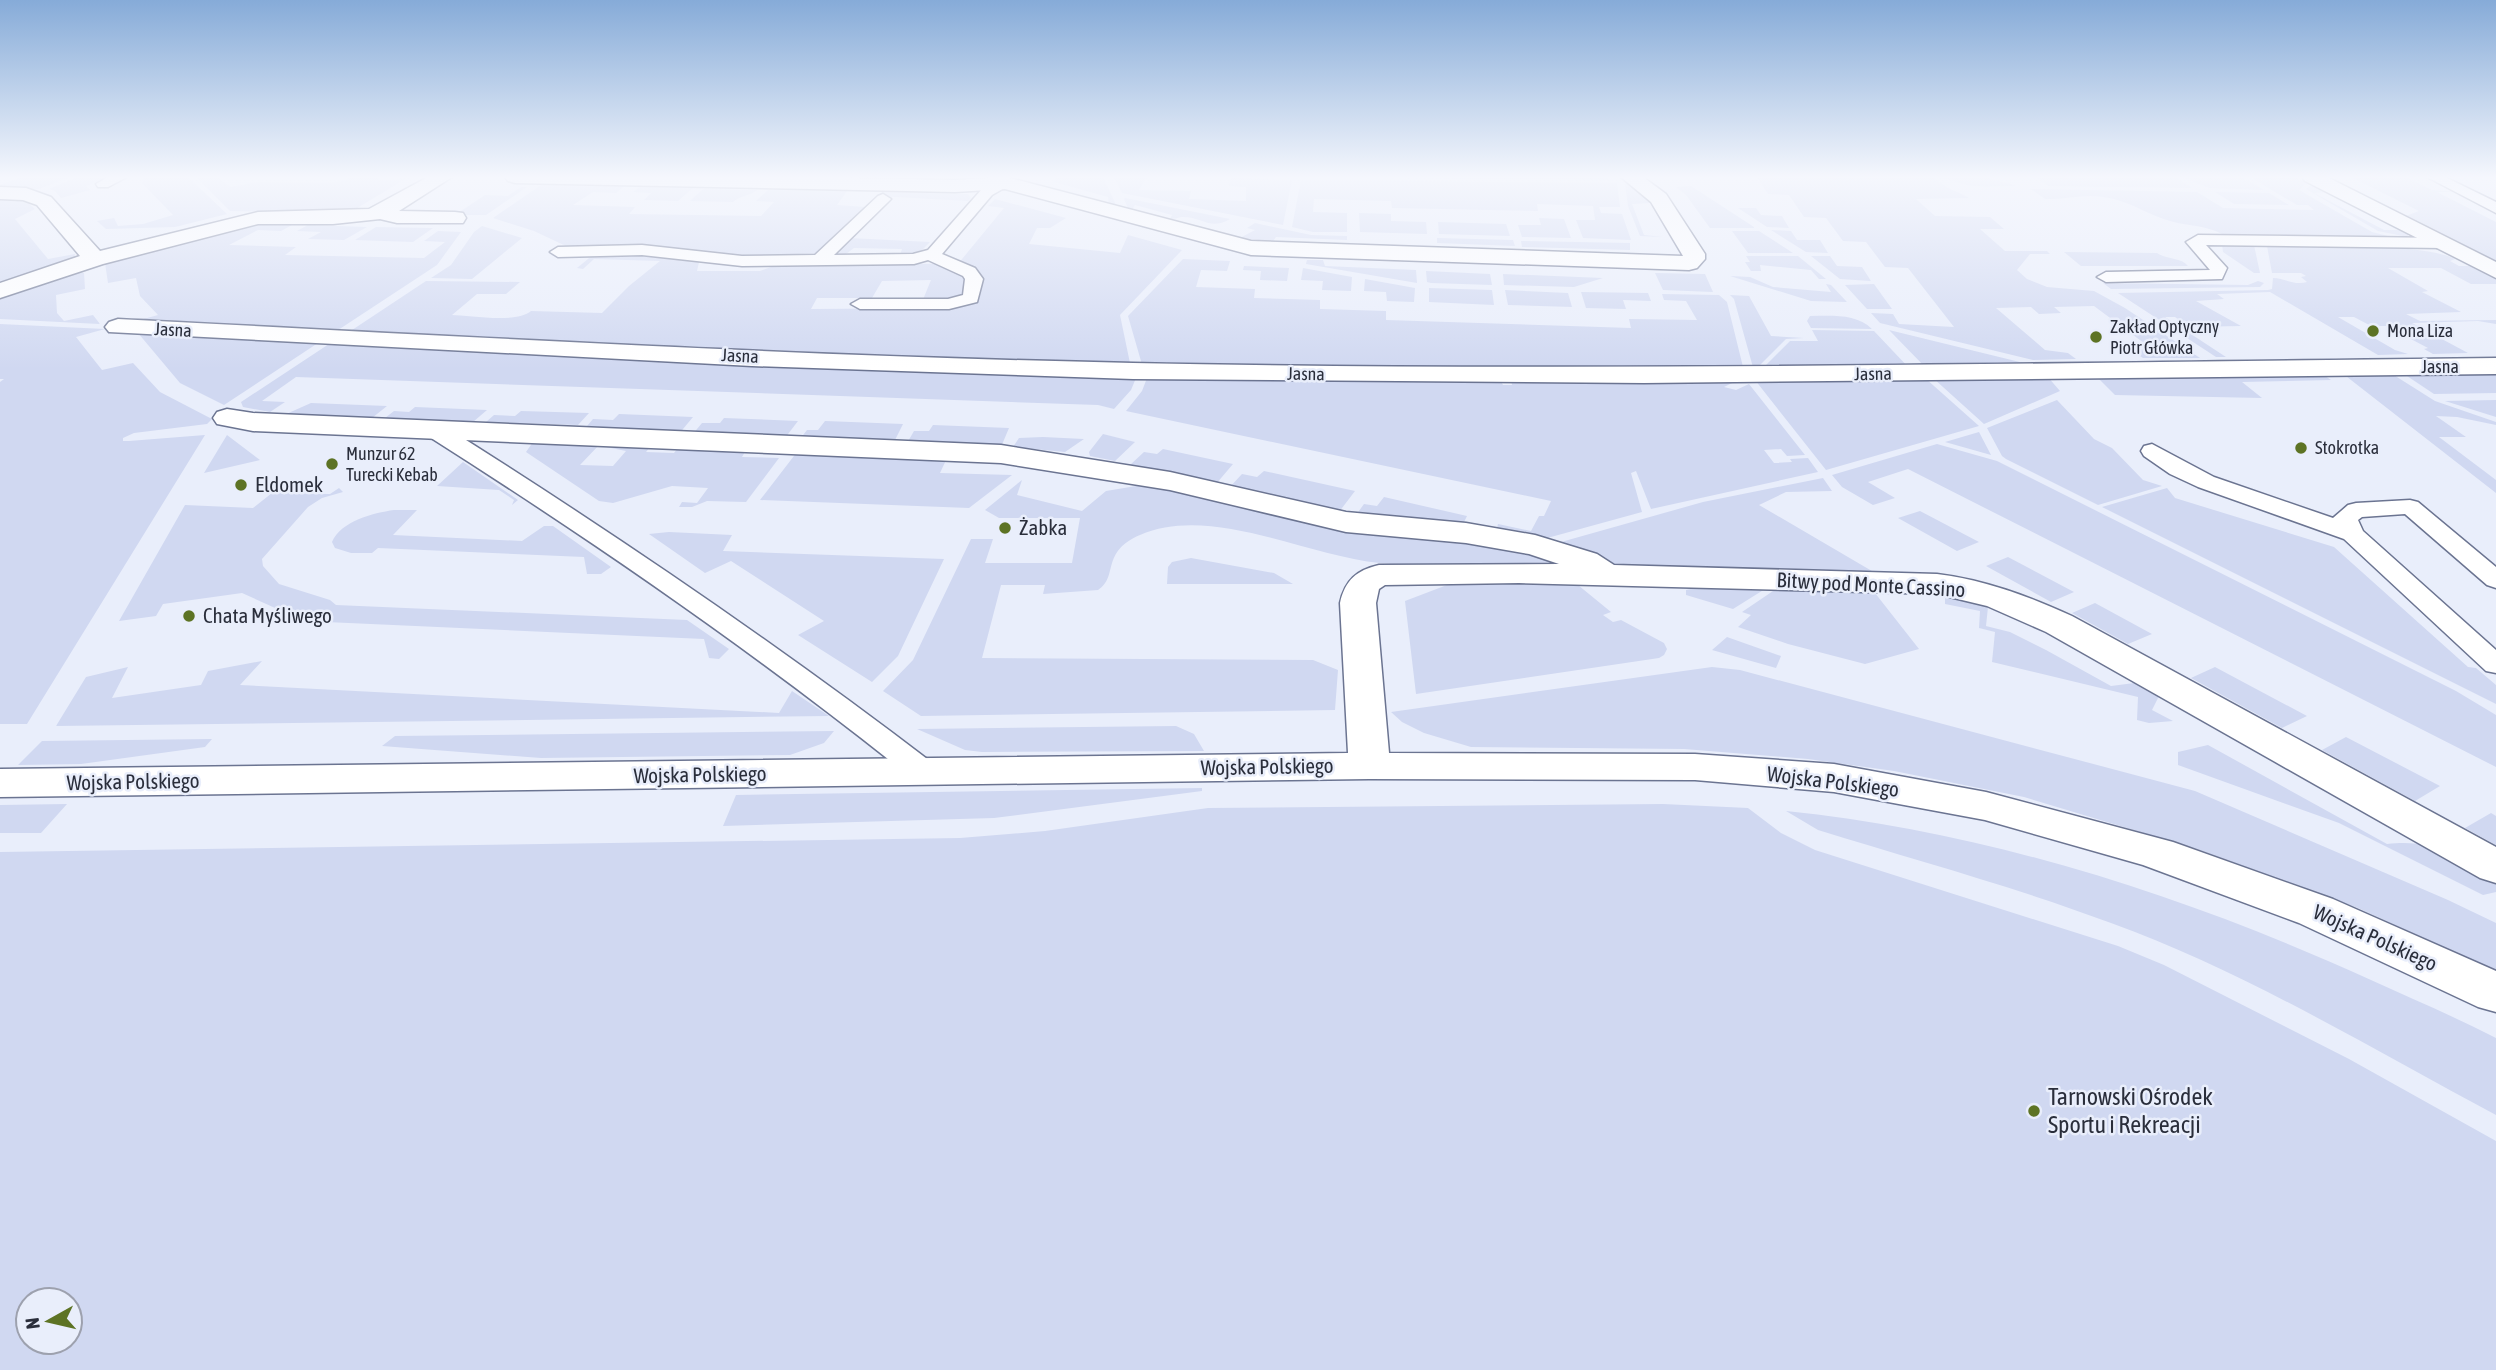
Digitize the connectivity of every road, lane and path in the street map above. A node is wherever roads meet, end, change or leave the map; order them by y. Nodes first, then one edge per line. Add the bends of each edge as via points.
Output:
1 (79, 241) edge
2 (167, 241) edge
3 (839, 241) edge
4 (943, 241) edge
5 (1220, 241) edge
6 (1686, 241) edge
7 (2196, 241) edge
8 (2275, 241) edge
9 (2440, 241) edge
10 (2444, 243) junction
11 (558, 252) dead end
12 (931, 255) junction
13 (95, 259) junction
14 (818, 261) junction
15 (2496, 271) edge
16 (2106, 277) dead end
17 (0, 291) edge
18 (860, 304) dead end
19 (118, 327) dead end
20 (2496, 366) edge
21 (227, 418) dead end
22 (436, 431) junction
23 (2152, 451) dead end
24 (2352, 534) junction
25 (1607, 576) junction
26 (2496, 580) edge
27 (2496, 665) edge
28 (1369, 766) junction
29 (924, 772) junction
30 (0, 783) edge
31 (2496, 867) edge
32 (2496, 993) edge

1 - 13 street
2 - 13 street
3 - 14 lane
4 - 12 lane
5 - 6 street via 1251,248 1689,263 1694,254
7 - 16 lane via 2219,268 2216,275
8 - 10 lane
9 - 10 street
10 - 15 street
11 - 14 lane via 642,250 742,261
12 - 14 lane via 904,260
12 - 18 lane via 969,272 974,279 971,298 949,304
13 - 17 street
19 - 20 street, Jasna via 1139,372 1748,375
21 - 22 street
22 - 25 street via 1001,454 1170,481 1346,522 1535,545 1585,561
22 - 29 lane via 570,516
23 - 24 lane via 2190,477
24 - 26 lane via 2345,518 2356,510 2410,507
24 - 27 lane
25 - 28 street, Bitwy pod Monte Cassino via 1423,572 1367,580 1358,603
25 - 31 street, Bitwy pod Monte Cassino via 1925,583 1986,593 2059,624
28 - 29 street, Wojska Polskiego
28 - 32 street, Wojska Polskiego via 1695,767 1833,778 1986,806 2157,853 2316,911
29 - 30 street, Wojska Polskiego

